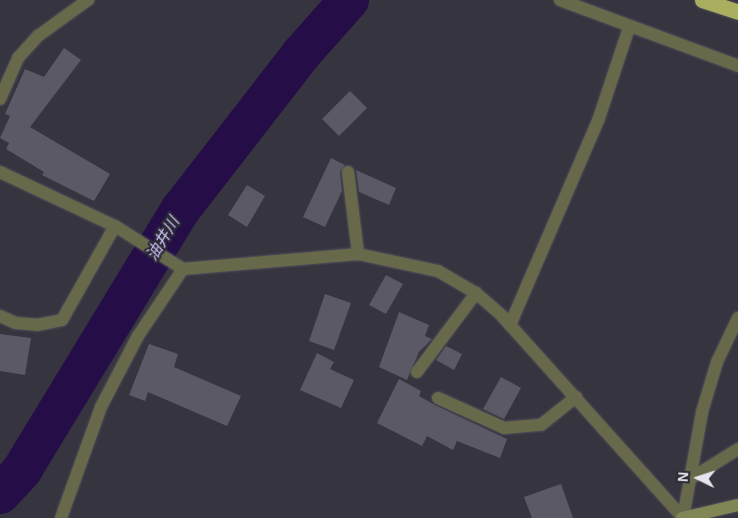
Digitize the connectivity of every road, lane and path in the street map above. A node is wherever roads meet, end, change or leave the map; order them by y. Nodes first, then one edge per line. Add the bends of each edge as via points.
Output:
1 (88, 0) edge
2 (560, 0) edge
3 (702, 0) edge
4 (738, 12) edge
5 (629, 28) junction
6 (738, 66) edge
7 (0, 99) edge
8 (0, 172) edge
9 (348, 172) dead end
10 (121, 230) junction
11 (358, 254) junction
12 (183, 269) junction
13 (476, 293) junction
14 (0, 316) edge
15 (738, 318) edge
16 (510, 325) junction
17 (416, 372) dead end
18 (576, 396) junction
19 (438, 398) dead end
20 (738, 449) edge
21 (690, 479) junction
22 (738, 505) edge
23 (61, 518) edge
24 (683, 518) edge

1 - 7 street via 38,36 18,58
2 - 5 street
3 - 4 highway
5 - 6 street
5 - 16 street via 599,118
8 - 10 street
9 - 11 street
10 - 12 street
10 - 14 street via 62,320 37,325 16,323
11 - 12 street
11 - 13 street via 438,271
12 - 23 street via 138,336 101,407
13 - 16 street
13 - 17 street
15 - 21 street via 714,371
16 - 18 street
18 - 19 street via 541,425 504,428
18 - 24 street
20 - 21 street
21 - 24 street
22 - 24 street

